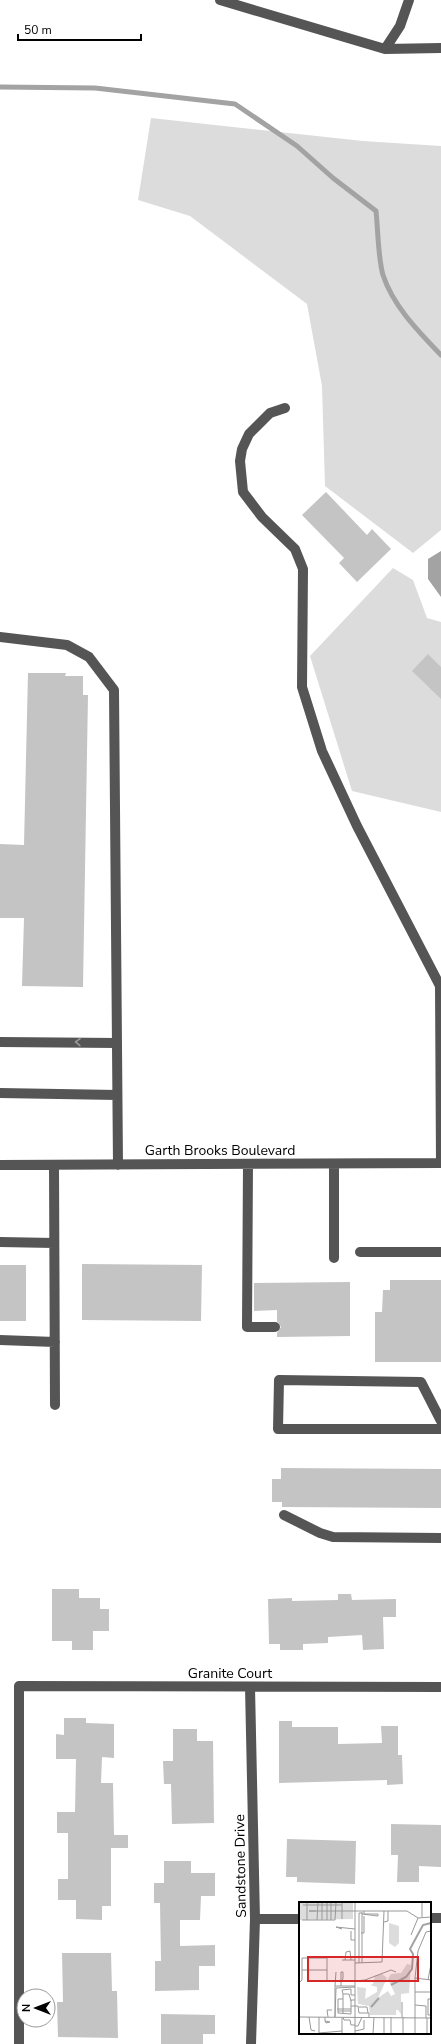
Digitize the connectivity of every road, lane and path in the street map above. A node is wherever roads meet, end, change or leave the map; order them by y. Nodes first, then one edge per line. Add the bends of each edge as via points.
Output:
1 (220, 0) edge
2 (409, 0) edge
3 (441, 48) edge
4 (385, 49) junction
5 (285, 408) dead end
6 (0, 637) edge
7 (0, 1042) edge
8 (117, 1043) junction
9 (0, 1094) edge
10 (117, 1095) junction
11 (248, 1164) junction
12 (334, 1164) junction
13 (441, 1164) edge
14 (0, 1165) edge
15 (54, 1165) junction
16 (118, 1165) junction
17 (0, 1242) edge
18 (54, 1243) junction
19 (360, 1252) dead end
20 (441, 1252) edge
21 (334, 1258) dead end
22 (275, 1327) dead end
23 (0, 1340) edge
24 (54, 1342) junction
25 (54, 1405) dead end
26 (441, 1422) edge
27 (441, 1429) edge
28 (284, 1515) dead end
29 (441, 1538) edge
30 (250, 1687) junction
31 (441, 1687) edge
32 (255, 1919) junction
33 (299, 1919) edge
34 (19, 2044) edge
35 (251, 2044) edge

1 - 4 street
2 - 4 street via 400,26
3 - 4 street
5 - 13 street via 270,413 249,434 242,449 240,462 244,492 262,517 295,549 303,569 302,687 322,751 357,826 440,986
6 - 8 street via 66,645 89,657 114,690
8 -> 7 street
8 - 10 street
9 - 10 street
10 - 16 street
11 - 12 street, Garth Brooks Boulevard
11 - 16 street, Garth Brooks Boulevard
11 - 22 street via 247,1327
12 - 13 street, Garth Brooks Boulevard
12 - 21 street
14 - 15 street, Garth Brooks Boulevard
15 - 16 street, Garth Brooks Boulevard
15 - 18 street
17 - 18 street
18 - 24 street
19 - 20 street
23 - 24 street
24 - 25 street
26 - 27 street via 421,1382 279,1380 278,1429
28 - 29 street via 333,1537
30 - 31 street, Granite Court
30 - 32 street, Sandstone Drive
30 - 34 street, Granite Court via 19,1686
32 - 33 street
32 - 35 street, Sandstone Drive

